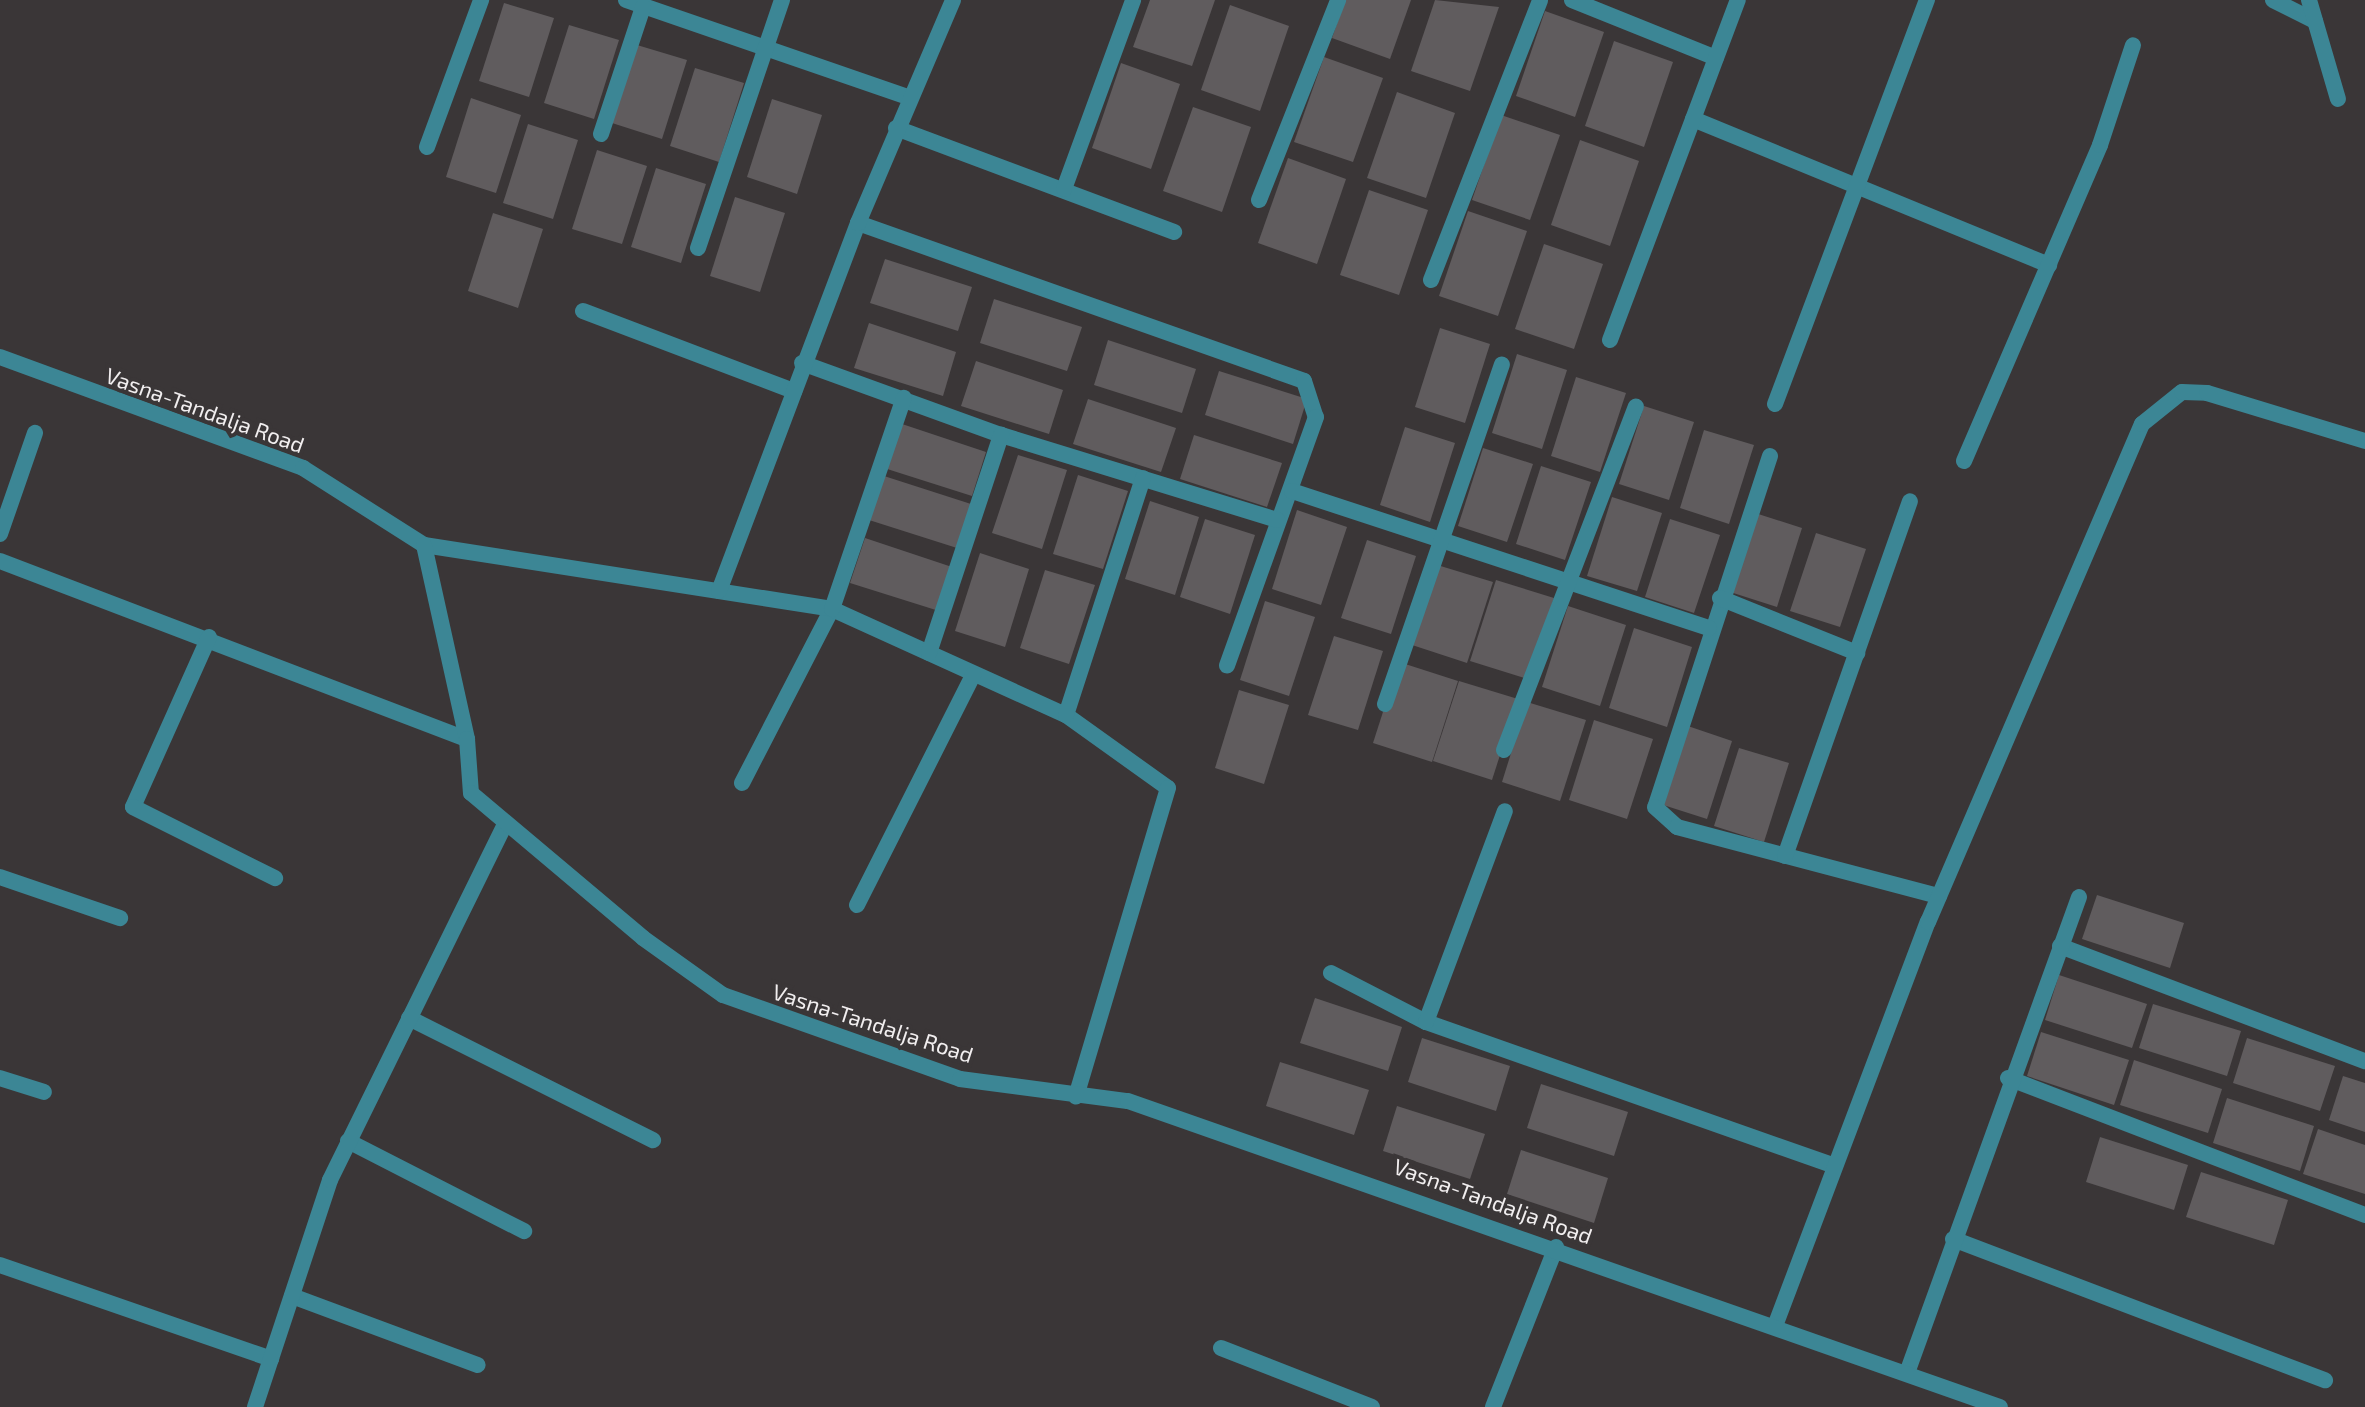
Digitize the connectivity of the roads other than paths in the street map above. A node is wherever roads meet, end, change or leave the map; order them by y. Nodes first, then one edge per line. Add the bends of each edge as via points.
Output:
1 (481, 0) edge
2 (626, 0) edge
3 (782, 0) edge
4 (953, 0) edge
5 (1133, 0) edge
6 (1338, 0) edge
7 (1540, 0) edge
8 (1572, 0) edge
9 (1738, 0) edge
10 (1927, 0) edge
11 (2273, 0) edge
12 (2309, 0) edge
13 (643, 7) junction
14 (2315, 21) junction
15 (2133, 45) dead end
16 (768, 47) junction
17 (1716, 58) junction
18 (908, 97) junction
19 (2338, 99) dead end
20 (1693, 119) junction
21 (896, 128) junction
22 (601, 134) dead end
23 (427, 147) dead end
24 (1855, 186) junction
25 (1064, 189) junction
26 (1259, 200) dead end
27 (858, 223) junction
28 (1174, 232) dead end
29 (698, 248) dead end
30 (2049, 265) junction
31 (1431, 280) dead end
32 (583, 311) dead end
33 (1610, 340) dead end
34 (0, 357) edge
35 (802, 363) junction
36 (1502, 365) dead end
37 (794, 391) junction
38 (904, 398) junction
39 (1775, 404) dead end
40 (1636, 407) dead end
41 (35, 433) dead end
42 (1001, 435) junction
43 (2365, 441) edge
44 (1770, 456) dead end
45 (1964, 461) dead end
46 (1143, 478) junction
47 (1292, 491) junction
48 (1910, 501) dead end
49 (1277, 520) junction
50 (0, 534) edge
51 (1439, 534) junction
52 (424, 545) junction
53 (0, 561) edge
54 (1571, 580) junction
55 (719, 591) junction
56 (1720, 598) junction
57 (832, 609) junction
58 (1709, 628) junction
59 (209, 637) junction
60 (929, 653) junction
61 (1857, 653) junction
62 (1227, 666) dead end
63 (973, 675) junction
64 (1385, 704) dead end
65 (1066, 715) junction
66 (467, 739) junction
67 (1504, 750) dead end
68 (742, 783) dead end
69 (1505, 811) dead end
70 (506, 823) junction
71 (1785, 856) junction
72 (0, 877) edge
73 (275, 878) dead end
74 (1939, 896) junction
75 (2079, 897) dead end
76 (857, 905) dead end
77 (120, 918) dead end
78 (2060, 946) junction
79 (1331, 973) dead end
80 (409, 1018) junction
81 (1426, 1022) junction
82 (2365, 1061) edge
83 (0, 1078) edge
84 (2008, 1078) junction
85 (44, 1092) dead end
86 (1076, 1097) junction
87 (653, 1140) dead end
88 (348, 1141) junction
89 (1833, 1165) junction
90 (2365, 1215) edge
91 (524, 1231) dead end
92 (1953, 1239) junction
93 (1556, 1247) junction
94 (0, 1265) edge
95 (292, 1296) junction
96 (1775, 1326) junction
97 (1221, 1348) dead end
98 (271, 1359) junction
99 (478, 1365) dead end
100 (1907, 1373) junction
101 (2325, 1380) dead end
102 (255, 1407) edge
103 (1372, 1407) edge
104 (1493, 1407) edge
105 (2000, 1407) edge

1 - 23 street
2 - 13 street
3 - 16 street
4 - 18 street
5 - 25 street
6 - 26 street
7 - 31 street
8 - 17 street
9 - 17 street
10 - 24 street
11 - 14 street
12 - 14 street
13 - 16 street
13 - 22 street
14 - 19 street
15 - 30 street
16 - 18 street
16 - 29 street
17 - 20 street
18 - 21 street
20 - 24 street
20 - 33 street
21 - 25 street
21 - 27 street
24 - 30 street
24 - 39 street
25 - 28 street
27 - 35 street
27 - 47 street via 1304,381 1316,417
30 - 45 street
32 - 37 street
34 - 52 street, Vasna-Tandalja Road via 303,468
35 - 37 street
35 - 38 street
36 - 51 street
37 - 55 street
38 - 42 street
38 - 57 street
40 - 54 street
41 - 50 street
42 - 46 street
42 - 60 street
43 - 74 street via 2207,393 2182,392 2160,404 2142,424
44 - 56 street
46 - 49 street
46 - 65 street
47 - 49 street
47 - 51 street
48 - 61 street
49 - 62 street
51 - 54 street
51 - 64 street
52 - 55 street
52 - 66 street, Vasna-Tandalja Road
53 - 59 street
54 - 58 street
54 - 67 street
55 - 57 street
56 - 58 street
56 - 61 street
57 - 60 street
57 - 68 street
58 - 71 street via 1655,807 1677,827
59 - 66 street
59 - 73 street via 133,807
60 - 63 street
61 - 71 street
63 - 65 street
63 - 76 street
65 - 86 street via 1168,788
66 - 70 street, Vasna-Tandalja Road via 471,793
69 - 81 street
70 - 80 street
70 - 86 street, Vasna-Tandalja Road via 723,995 960,1079 1041,1085
71 - 74 street
72 - 77 street
74 - 89 street
75 - 78 street
78 - 82 street
78 - 84 street
79 - 81 street
80 - 87 street
80 - 88 street
81 - 89 street
83 - 85 street
84 - 90 street
84 - 92 street
86 - 93 street, Vasna-Tandalja Road via 1128,1101
88 - 91 street
88 - 95 street
89 - 96 street
92 - 100 street
92 - 101 street
93 - 96 street, Vasna-Tandalja Road
93 - 104 street
94 - 98 street
95 - 98 street
95 - 99 street
96 - 100 street, Vasna-Tandalja Road
97 - 103 street
98 - 102 street
100 - 105 street, Vasna-Tandalja Road

